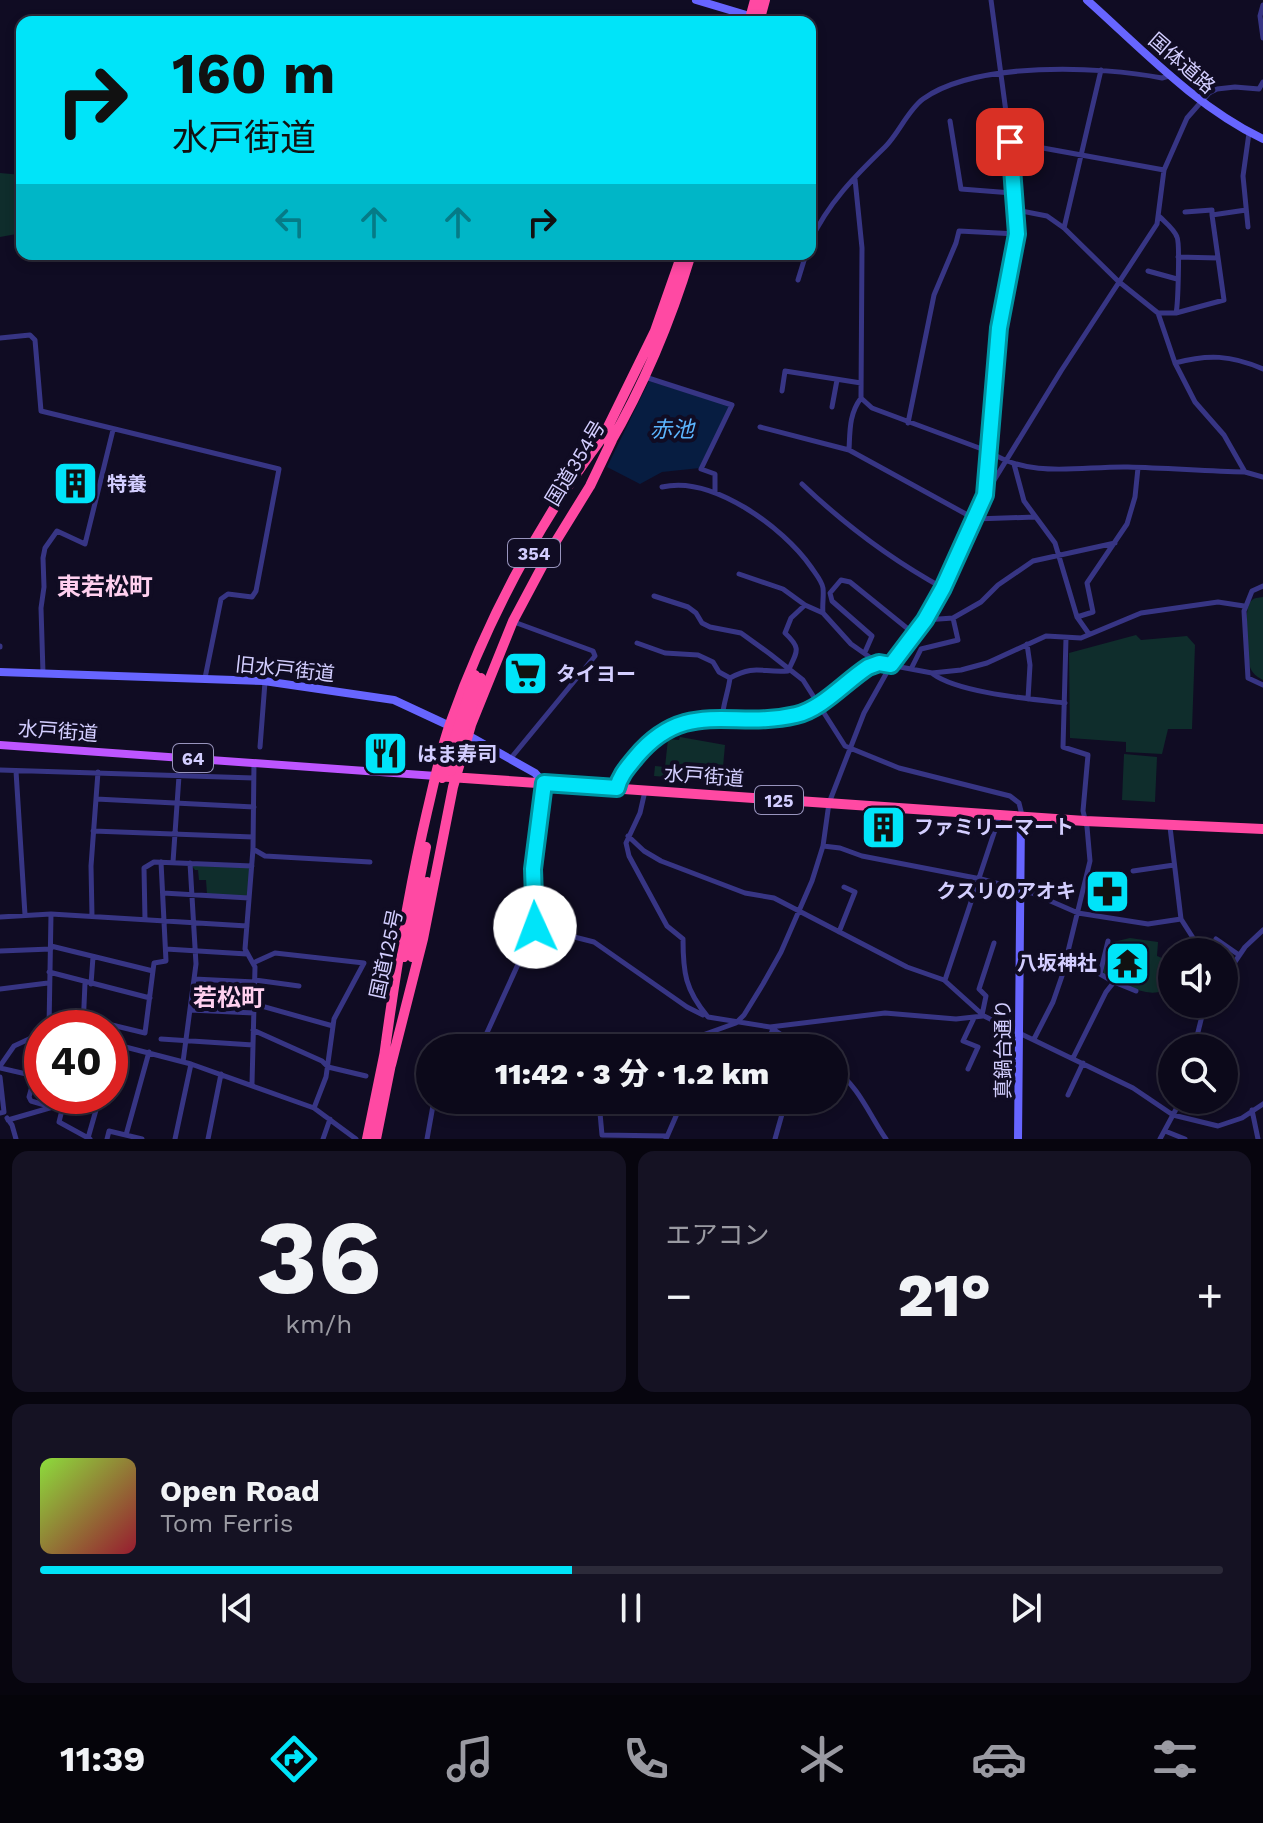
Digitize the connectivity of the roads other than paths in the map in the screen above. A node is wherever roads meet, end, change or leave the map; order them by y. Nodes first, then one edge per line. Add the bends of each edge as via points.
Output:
1 (696, 0) edge
2 (991, 0) edge
3 (1087, 0) edge
4 (1263, 5) edge
5 (744, 16) edge
6 (1263, 38) edge
7 (1101, 70) junction
8 (1001, 74) junction
9 (1170, 76) junction
10 (1263, 82) edge
11 (1201, 102) junction
12 (950, 121) dead end
13 (1249, 133) junction
14 (1263, 139) edge
15 (1010, 142) junction
16 (1082, 156) junction
17 (1164, 170) junction
18 (854, 177) junction
19 (1012, 193) junction
20 (1016, 210) junction
21 (1246, 210) junction
22 (1185, 212) dead end
23 (1212, 215) junction
24 (1159, 217) junction
25 (1248, 227) dead end
26 (1064, 228) junction
27 (816, 231) edge
28 (1017, 234) junction
29 (1178, 257) junction
30 (1218, 258) junction
31 (680, 260) edge
32 (689, 260) edge
33 (804, 260) edge
34 (1148, 271) dead end
35 (1177, 279) junction
36 (798, 280) dead end
37 (1118, 281) junction
38 (1158, 313) junction
39 (1176, 313) junction
40 (0, 338) edge
41 (1175, 363) junction
42 (1263, 369) edge
43 (644, 377) junction
44 (837, 380) junction
45 (861, 383) junction
46 (782, 391) dead end
47 (861, 398) junction
48 (832, 407) dead end
49 (908, 423) junction
50 (760, 427) dead end
51 (113, 430) junction
52 (608, 438) junction
53 (849, 450) junction
54 (990, 452) junction
55 (1006, 462) junction
56 (1014, 464) junction
57 (1138, 468) junction
58 (1245, 472) junction
59 (1263, 477) edge
60 (802, 484) dead end
61 (662, 487) dead end
62 (715, 493) junction
63 (985, 495) junction
64 (1035, 517) junction
65 (975, 519) junction
66 (1115, 543) junction
67 (1058, 554) junction
68 (739, 574) dead end
69 (1263, 586) edge
70 (943, 588) junction
71 (654, 596) dead end
72 (805, 605) junction
73 (1244, 606) junction
74 (823, 613) junction
75 (1077, 617) junction
76 (953, 618) junction
77 (925, 620) junction
78 (513, 621) junction
79 (913, 633) junction
80 (1089, 634) junction
81 (1066, 638) junction
82 (637, 643) dead end
83 (1027, 644) junction
84 (865, 652) junction
85 (267, 656) dead end
86 (879, 663) junction
87 (891, 665) junction
88 (911, 669) junction
89 (788, 671) junction
90 (0, 672) edge
91 (43, 673) junction
92 (932, 673) junction
93 (205, 678) junction
94 (730, 678) junction
95 (264, 681) junction
96 (1263, 685) edge
97 (1028, 699) junction
98 (1065, 703) junction
99 (819, 705) junction
100 (722, 719) junction
101 (450, 725) junction
102 (468, 735) junction
103 (2, 747) edge
104 (260, 747) dead end
105 (850, 749) junction
106 (510, 759) junction
107 (254, 762) junction
108 (521, 766) junction
109 (0, 770) edge
110 (16, 771) junction
111 (98, 772) junction
112 (179, 776) junction
113 (446, 777) junction
114 (254, 778) junction
115 (512, 781) junction
116 (544, 783) junction
117 (617, 788) junction
118 (645, 790) junction
119 (96, 799) junction
120 (177, 803) junction
121 (829, 803) junction
122 (254, 807) junction
123 (1000, 814) junction
124 (1021, 816) junction
125 (1085, 821) junction
126 (1170, 826) junction
127 (1263, 829) edge
128 (93, 831) junction
129 (174, 835) junction
130 (628, 836) junction
131 (253, 837) junction
132 (823, 846) junction
133 (253, 849) junction
134 (161, 862) junction
135 (173, 862) junction
136 (370, 862) dead end
137 (190, 863) junction
138 (1174, 865) junction
139 (252, 866) junction
140 (1133, 871) dead end
141 (981, 879) junction
142 (844, 887) dead end
143 (1020, 891) junction
144 (163, 893) junction
145 (192, 895) junction
146 (249, 898) junction
147 (800, 910) junction
148 (1078, 913) junction
149 (51, 914) junction
150 (25, 915) junction
151 (92, 916) junction
152 (0, 917) edge
153 (1181, 919) junction
154 (145, 920) junction
155 (164, 921) junction
156 (193, 923) junction
157 (247, 926) junction
158 (535, 927) junction
159 (1263, 930) edge
160 (839, 932) junction
161 (1193, 938) edge
162 (1108, 941) dead end
163 (994, 943) dead end
164 (51, 947) junction
165 (166, 949) junction
166 (0, 951) edge
167 (195, 951) junction
168 (248, 954) junction
169 (1239, 955) edge
170 (93, 957) junction
171 (253, 963) junction
172 (153, 971) junction
173 (49, 972) junction
174 (194, 979) junction
175 (944, 980) junction
176 (255, 981) junction
177 (1114, 982) junction
178 (48, 983) junction
179 (88, 984) junction
180 (299, 986) dead end
181 (0, 989) edge
182 (1136, 991) dead end
183 (150, 998) junction
184 (254, 1004) junction
185 (49, 1010) edge
186 (84, 1010) edge
187 (190, 1010) junction
188 (254, 1013) junction
189 (983, 1016) junction
190 (708, 1017) junction
191 (975, 1018) junction
192 (736, 1023) junction
193 (333, 1026) junction
194 (772, 1028) junction
195 (128, 1029) edge
196 (253, 1030) junction
197 (1019, 1031) junction
198 (715, 1032) joint
199 (486, 1034) edge
200 (707, 1034) edge
201 (770, 1034) edge
202 (781, 1034) edge
203 (161, 1039) dead end
204 (1034, 1040) junction
205 (24, 1041) edge
206 (186, 1041) junction
207 (253, 1045) junction
208 (128, 1047) edge
209 (149, 1052) junction
210 (1073, 1058) junction
211 (387, 1061) junction
212 (183, 1062) junction
213 (1083, 1063) junction
214 (191, 1064) junction
215 (0, 1067) edge
216 (328, 1067) junction
217 (968, 1069) dead end
218 (24, 1073) edge
219 (221, 1074) junction
220 (366, 1076) dead end
221 (0, 1077) edge
222 (848, 1082) edge
223 (252, 1084) junction
224 (1068, 1095) dead end
225 (1263, 1104) edge
226 (314, 1108) junction
227 (1252, 1110) junction
228 (2, 1113) edge
229 (29, 1114) edge
230 (61, 1114) edge
231 (95, 1114) edge
232 (431, 1114) edge
233 (600, 1114) edge
234 (677, 1114) edge
235 (783, 1114) edge
236 (1173, 1115) junction
237 (330, 1119) junction
238 (8, 1120) junction
239 (1165, 1131) junction
240 (126, 1135) junction
241 (666, 1138) edge
242 (16, 1139) edge
243 (89, 1139) edge
244 (107, 1139) edge
245 (142, 1139) edge
246 (175, 1139) edge
247 (208, 1139) edge
248 (323, 1139) edge
249 (356, 1139) edge
250 (367, 1139) edge
251 (376, 1139) edge
252 (427, 1139) edge
253 (775, 1139) edge
254 (886, 1139) edge
255 (1018, 1139) edge
256 (1160, 1139) edge
257 (1185, 1139) edge
258 (1258, 1139) edge

1 - 5 street
2 - 8 street
3 - 9 street, 国体道路
4 - 6 street
7 - 8 street
7 - 9 street
7 - 16 street
8 - 15 street
8 - 18 street via 959,82 921,100 894,138
9 - 11 street, 国体道路
10 - 11 street via 1259,89 1217,89
11 - 13 street, 国体道路
11 - 17 street via 1187,118
12 - 19 street via 961,189
13 - 14 street, 国体道路
13 - 21 street via 1243,176
15 - 16 street
15 - 19 street
16 - 17 street
16 - 26 street
17 - 24 street
18 - 27 street
18 - 45 street via 862,248
19 - 20 street
20 - 26 street via 1047,216
20 - 28 street
21 - 23 street
21 - 25 street
22 - 23 street via 1212,210
23 - 30 street
24 - 29 street via 1177,236
24 - 37 street
26 - 37 street
28 - 49 street via 959,231 934,295
28 - 54 street via 1000,314
29 - 30 street
29 - 35 street
30 - 39 street via 1224,300
31 - 52 highway, 国道354号 / 354
32 - 43 highway, 国道354号 / 354
33 - 36 street
34 - 35 street
35 - 39 street
37 - 38 street
37 - 55 street
38 - 39 street
38 - 41 street
40 - 51 street via 30,335 35,340 41,411
41 - 42 street via 1197,357 1239,358
41 - 58 street via 1195,402 1224,435
43 - 52 highway, 国道354号 / 354
43 - 62 street via 732,405 701,469 715,474
44 - 45 street
44 - 46 street via 785,371
44 - 48 street
45 - 47 street
47 - 49 street
47 - 53 street via 850,422
49 - 54 street
50 - 53 street
51 - 91 street via 85,544 57,531 45,548
51 - 93 street via 279,469 256,591 252,597 228,594 221,599
52 - 78 highway via 590,486
52 - 101 highway via 574,477 511,580
52 - 113 highway, 国道354号 / 354, bridge via 517,582 460,716
53 - 65 street
54 - 55 street
54 - 63 street
55 - 56 street
55 - 63 street
56 - 57 street via 1037,469
56 - 64 street via 1024,501
57 - 58 street
57 - 66 street via 1133,505
58 - 59 street
60 - 70 street via 845,523
61 - 62 street via 674,484
62 - 74 street via 769,524 801,552 823,588
63 - 65 street
64 - 65 street
64 - 67 street
65 - 70 street
66 - 67 street
66 - 75 street via 1087,583 1093,612
67 - 75 street
67 - 76 street via 1033,561
68 - 72 street via 783,589
69 - 73 street via 1252,591
70 - 77 street
71 - 89 street via 688,607 710,627 741,633
72 - 74 street
72 - 89 street via 785,633 798,650
73 - 80 street via 1218,602 1141,613
73 - 96 street via 1248,678
74 - 84 street
75 - 80 street
76 - 77 street
76 - 88 street via 958,640 921,649
77 - 79 street
78 - 102 highway
78 - 106 street via 595,656
79 - 84 street via 841,580 830,593 832,601 872,636
79 - 87 street
80 - 81 street
81 - 83 street via 1046,636
81 - 98 street
82 - 94 street via 665,653 698,655
83 - 92 street via 987,663
83 - 97 street
84 - 86 street
85 - 95 street
86 - 87 street
86 - 99 street
87 - 88 street
87 - 105 street
88 - 92 street
89 - 94 street via 756,668
89 - 99 street via 803,680
90 - 91 street, 旧水戸街道
91 - 93 street, 旧水戸街道
92 - 97 street via 948,682
93 - 95 street, 旧水戸街道
94 - 100 street
95 - 101 street, 旧水戸街道 via 394,700
95 - 104 street
97 - 98 street
98 - 125 street via 1063,747 1088,755
99 - 100 street via 781,718
99 - 105 street
100 - 117 street via 689,720 653,738 624,771
101 - 102 street, 旧水戸街道
101 - 113 highway
102 - 106 street, 旧水戸街道
102 - 113 highway
103 - 107 main road, 水戸街道 / 64
105 - 121 street
105 - 124 street via 912,772 1010,796 1019,803
106 - 108 street, 旧水戸街道
107 - 113 main road, 水戸街道 / 64
107 - 114 street
108 - 115 street
108 - 116 street, 旧水戸街道
109 - 110 street
110 - 111 street
110 - 150 street
111 - 112 street
111 - 119 street
112 - 114 street
112 - 120 street
113 - 115 highway, 水戸街道 / 125
113 - 211 highway, 国道125号
113 - 211 highway via 423,939
113 - 211 highway via 401,935
114 - 122 street
115 - 116 highway, 水戸街道 / 125
116 - 117 highway, 水戸街道 / 125
116 - 158 street via 533,869
117 - 118 highway, 水戸街道 / 125
118 - 121 highway, 水戸街道 / 125
118 - 130 street
119 - 120 street
119 - 128 street
120 - 122 street
120 - 129 street
121 - 123 highway, 水戸街道 / 125
121 - 132 street
122 - 131 street
123 - 124 highway, 水戸街道 / 125
123 - 141 street
124 - 125 highway, 水戸街道 / 125
124 - 143 street, 真鍋台通り
125 - 126 highway, 水戸街道 / 125
125 - 148 street via 1090,861
126 - 127 highway, 水戸街道 / 125
126 - 138 street
128 - 129 street
128 - 151 street
129 - 131 street
129 - 135 street
130 - 147 street via 661,861
130 - 190 street via 629,856 667,926 683,939 683,975
131 - 133 street
132 - 141 street
132 - 147 street
133 - 136 street via 265,856
133 - 139 street
134 - 135 street
134 - 144 street
134 - 154 street via 144,868
135 - 137 street
137 - 139 street
137 - 145 street
138 - 140 street
138 - 153 street
139 - 146 street
141 - 143 street
141 - 175 street
142 - 160 street via 855,892
143 - 148 street
143 - 197 street, 真鍋台通り
144 - 145 street
144 - 155 street
145 - 146 street
145 - 156 street
146 - 157 street
147 - 160 street
147 - 192 street via 763,984
148 - 153 street via 1148,924
148 - 204 street via 1053,1002
149 - 150 street
149 - 151 street
149 - 164 street
150 - 152 street
151 - 154 street
153 - 161 street
154 - 155 street
155 - 156 street
155 - 165 street
156 - 157 street
156 - 167 street
157 - 168 street
158 - 190 street via 594,942
158 - 199 street
159 - 169 street
160 - 175 street
162 - 177 street via 1100,974
163 - 189 street via 979,989 986,996
164 - 166 street
164 - 170 street
164 - 173 street
165 - 167 street
165 - 172 street via 166,961 154,963
167 - 168 street
167 - 174 street
168 - 171 street
170 - 172 street
170 - 179 street
171 - 176 street
171 - 193 street via 275,953 364,963
172 - 183 street
173 - 178 street
173 - 179 street
174 - 176 street
174 - 187 street
175 - 189 street
176 - 180 street
176 - 184 street
177 - 182 street
177 - 210 street
178 - 181 street
178 - 185 street
179 - 183 street
179 - 186 street
183 - 195 street via 145,1033
184 - 188 street
184 - 193 street
187 - 188 street
187 - 206 street
188 - 196 street
189 - 191 street
189 - 197 street
190 - 192 street
191 - 194 street via 885,1013
191 - 217 street via 963,1041 978,1047
192 - 194 street
192 - 198 street
193 - 216 street
194 - 201 street
194 - 202 street
196 - 207 street
196 - 216 street
197 - 204 street
197 - 255 street, 真鍋台通り
198 - 200 street
203 - 206 street
204 - 210 street
205 - 215 street via 14,1046
206 - 207 street
206 - 212 street
207 - 223 street
208 - 209 street
209 - 212 street
209 - 240 street
210 - 213 street
211 - 250 highway, 国道125号
211 - 251 highway, 国道125号
212 - 214 street
213 - 224 street
213 - 236 street
214 - 219 street
214 - 246 street
215 - 218 street
216 - 220 street
216 - 226 street
219 - 223 street
219 - 247 street
221 - 228 street
222 - 254 street
223 - 226 street
225 - 227 street
226 - 237 street
227 - 236 street via 1218,1126
227 - 258 street
228 - 238 street
229 - 238 street
230 - 243 street via 59,1122
231 - 243 street
232 - 252 street
233 - 241 street via 602,1135
234 - 241 street
235 - 253 street
236 - 239 street
237 - 248 street
237 - 249 street
238 - 242 street
239 - 256 street
239 - 257 street
240 - 244 street via 109,1131
240 - 245 street

